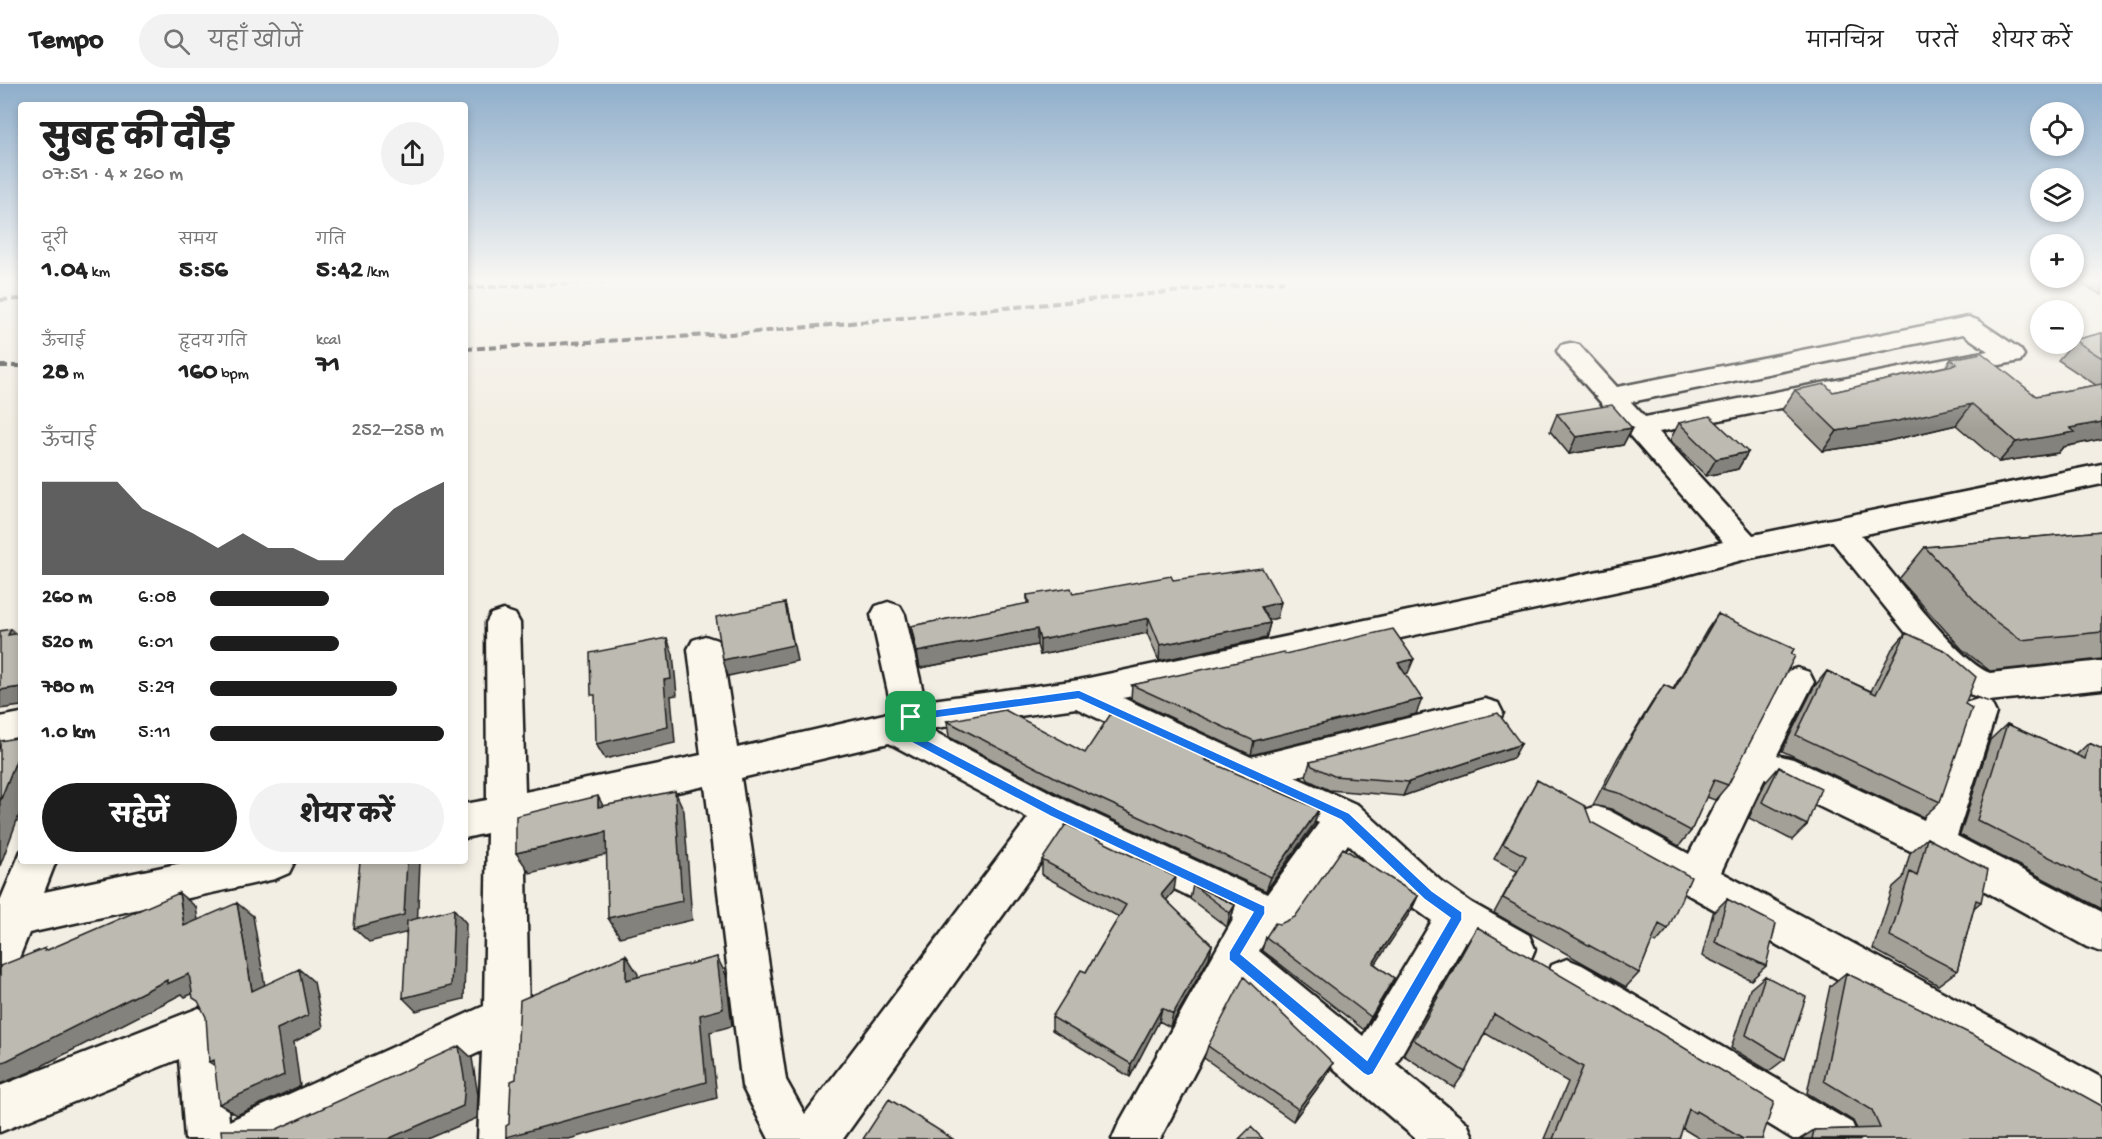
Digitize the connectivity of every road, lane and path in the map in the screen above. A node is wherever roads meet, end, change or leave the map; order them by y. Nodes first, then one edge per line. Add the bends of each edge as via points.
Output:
1 (1942, 330) edge
2 (1976, 330) edge
3 (1570, 351) dead end
4 (1611, 397) junction
5 (1640, 427) junction
6 (2102, 474) edge
7 (1839, 529) junction
8 (1746, 548) junction
9 (888, 615) dead end
10 (503, 623) dead end
11 (705, 649) dead end
12 (2102, 675) edge
13 (1797, 682) dead end
14 (1079, 694) junction
15 (1485, 713) dead end
16 (1978, 713) dead end
17 (902, 722) junction
18 (18, 729) edge
19 (0, 732) edge
20 (1757, 759) junction
21 (720, 767) junction
22 (1249, 773) junction
23 (507, 812) junction
24 (1054, 813) junction
25 (1345, 817) junction
26 (468, 819) edge
27 (1596, 823) edge
28 (1935, 844) junction
29 (35, 864) edge
30 (255, 864) edge
31 (1698, 879) junction
32 (1261, 910) junction
33 (1458, 916) junction
34 (8, 918) edge
35 (2102, 933) edge
36 (0, 954) edge
37 (1233, 956) junction
38 (507, 1017) junction
39 (1368, 1070) junction
40 (2102, 1103) edge
41 (0, 1109) edge
42 (208, 1139) edge
43 (241, 1139) edge
44 (501, 1139) edge
45 (794, 1139) edge
46 (815, 1139) edge
47 (1135, 1139) edge
48 (1451, 1139) edge
49 (1836, 1139) edge

1 - 4 street
2 - 5 street via 2011,355
3 - 4 street
4 - 5 street
5 - 8 street
6 - 7 street
7 - 8 street
7 - 12 street via 1947,660 1970,680 1989,687
8 - 14 street via 1656,571
9 - 17 street
10 - 23 street
11 - 21 street
13 - 20 street
14 - 17 street
14 - 22 street
15 - 22 street
16 - 28 street
17 - 21 street
17 - 24 street
18 - 19 street
20 - 28 street
20 - 31 street
21 - 23 street
21 - 45 street via 764,1086
22 - 25 street
23 - 26 street
23 - 38 street
24 - 32 street
24 - 46 street
25 - 32 street via 1274,917
25 - 33 street via 1428,895
27 - 31 street
28 - 35 street
29 - 34 street
30 - 34 street
31 - 40 street
32 - 37 street
33 - 39 street
33 - 49 street
34 - 36 street
37 - 39 street
37 - 47 street
38 - 43 street
38 - 44 street
39 - 48 street
41 - 42 street via 199,1030

